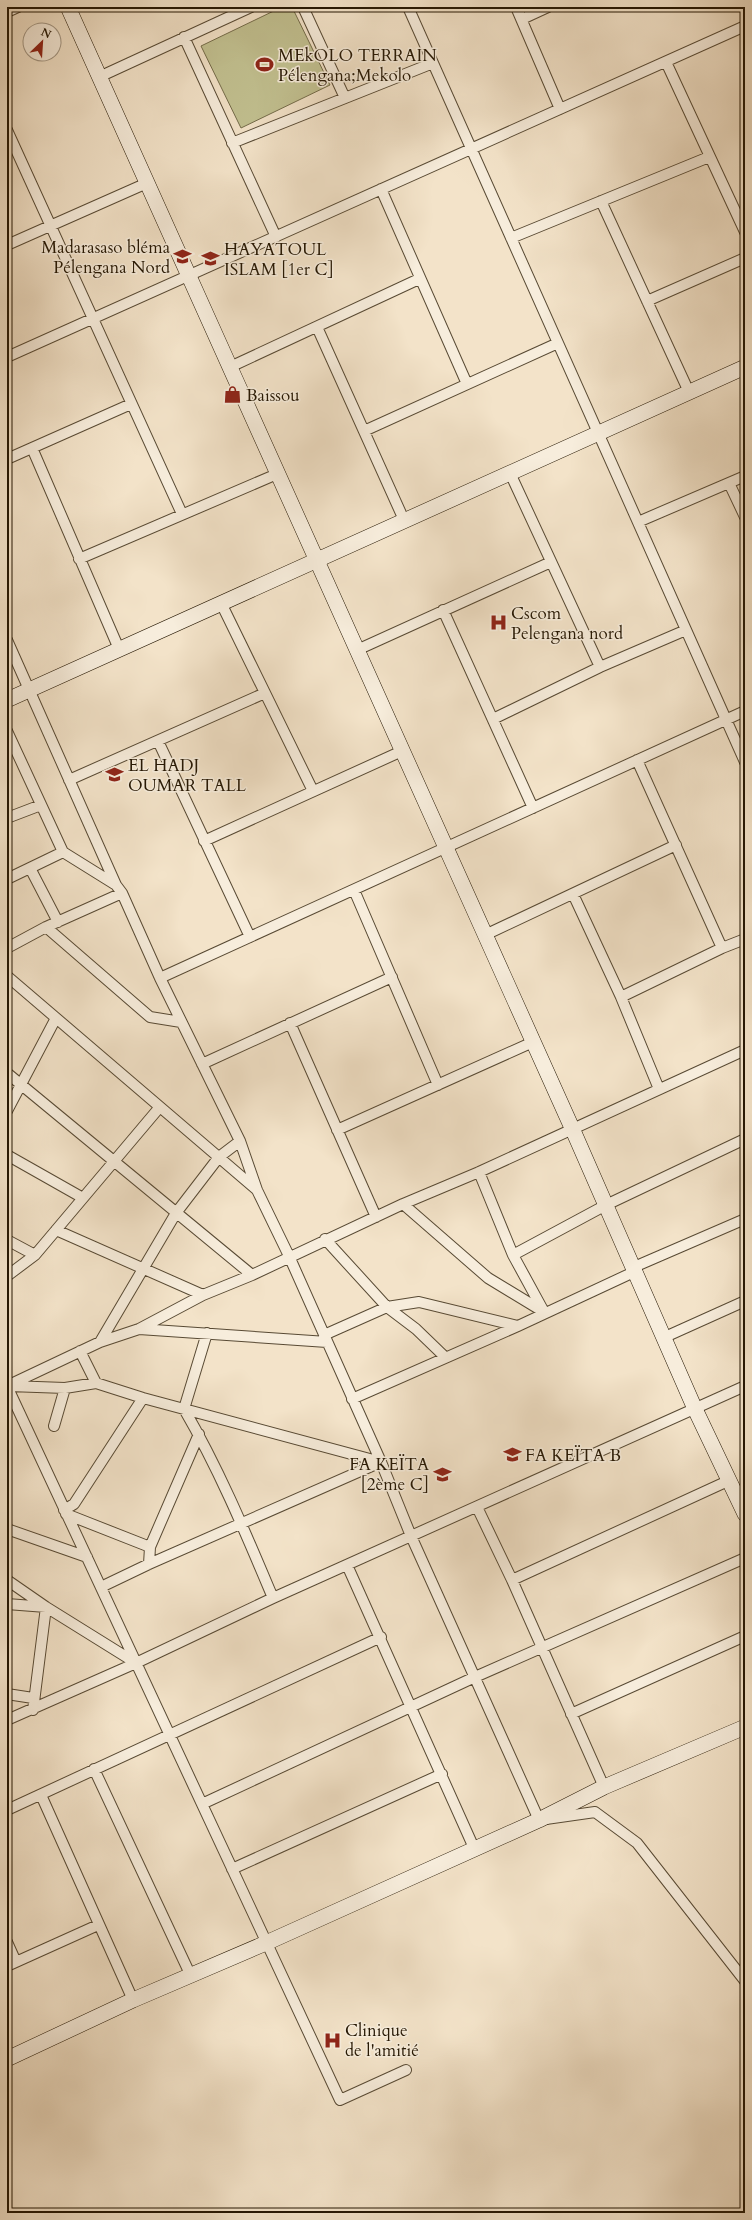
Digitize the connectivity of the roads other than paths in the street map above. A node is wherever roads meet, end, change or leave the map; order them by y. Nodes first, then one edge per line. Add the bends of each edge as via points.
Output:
1 (18, 7) edge
2 (68, 7) edge
3 (251, 7) edge
4 (303, 7) edge
5 (408, 7) edge
6 (516, 7) edge
7 (548, 7) edge
8 (7, 12) edge
9 (522, 19) junction
10 (745, 26) edge
11 (184, 37) junction
12 (666, 62) junction
13 (433, 63) junction
14 (99, 77) junction
15 (346, 98) junction
16 (560, 109) junction
17 (7, 130) edge
18 (232, 143) junction
19 (471, 149) junction
20 (710, 157) junction
21 (147, 183) junction
22 (381, 190) junction
23 (601, 201) junction
24 (51, 225) junction
25 (745, 232) edge
26 (276, 237) junction
27 (511, 238) junction
28 (7, 245) edge
29 (745, 258) edge
30 (188, 276) junction
31 (419, 279) junction
32 (647, 301) junction
33 (92, 319) junction
34 (316, 327) junction
35 (558, 343) junction
36 (7, 358) edge
37 (230, 367) junction
38 (745, 367) edge
39 (467, 384) junction
40 (689, 392) junction
41 (131, 404) junction
42 (364, 431) junction
43 (598, 433) junction
44 (32, 448) junction
45 (7, 459) edge
46 (510, 473) junction
47 (277, 474) junction
48 (745, 476) edge
49 (729, 483) junction
50 (182, 514) junction
51 (745, 517) edge
52 (404, 520) junction
53 (638, 522) junction
54 (79, 559) junction
55 (316, 560) junction
56 (551, 562) junction
57 (221, 603) junction
58 (443, 610) junction
59 (686, 630) junction
60 (7, 640) edge
61 (119, 649) junction
62 (357, 650) junction
63 (600, 667) junction
64 (29, 690) junction
65 (265, 693) junction
66 (7, 700) edge
67 (745, 711) edge
68 (493, 719) junction
69 (726, 720) junction
70 (7, 732) edge
71 (158, 740) junction
72 (10, 744) edge
73 (402, 751) junction
74 (638, 760) junction
75 (745, 762) edge
76 (69, 780) junction
77 (313, 791) junction
78 (41, 804) junction
79 (533, 808) junction
80 (7, 818) edge
81 (204, 840) junction
82 (676, 845) junction
83 (446, 848) junction
84 (63, 852) junction
85 (30, 868) junction
86 (7, 879) edge
87 (116, 885) junction
88 (354, 890) junction
89 (122, 893) junction
90 (573, 894) junction
91 (58, 922) junction
92 (46, 927) junction
93 (485, 935) junction
94 (250, 937) junction
95 (745, 938) edge
96 (7, 948) edge
97 (722, 948) junction
98 (7, 976) edge
99 (392, 977) junction
100 (160, 978) junction
101 (621, 997) junction
102 (56, 1018) junction
103 (181, 1022) junction
104 (290, 1024) junction
105 (533, 1042) junction
106 (745, 1050) edge
107 (202, 1064) junction
108 (7, 1073) edge
109 (21, 1084) junction
110 (438, 1085) junction
111 (659, 1089) junction
112 (158, 1108) junction
113 (7, 1111) edge
114 (572, 1128) junction
115 (337, 1130) junction
116 (745, 1138) edge
117 (240, 1141) junction
118 (7, 1155) edge
119 (219, 1157) junction
120 (113, 1160) junction
121 (479, 1172) junction
122 (256, 1190) junction
123 (83, 1198) junction
124 (403, 1204) junction
125 (606, 1205) junction
126 (176, 1213) junction
127 (376, 1217) junction
128 (745, 1218) edge
129 (56, 1230) junction
130 (7, 1240) edge
131 (325, 1240) junction
132 (35, 1255) junction
133 (513, 1255) junction
134 (289, 1256) junction
135 (142, 1269) junction
136 (635, 1269) junction
137 (252, 1275) junction
138 (7, 1276) edge
139 (203, 1295) junction
140 (745, 1300) edge
141 (387, 1307) junction
142 (544, 1312) junction
143 (518, 1326) junction
144 (139, 1329) junction
145 (207, 1333) junction
146 (666, 1337) junction
147 (326, 1339) junction
148 (100, 1342) junction
149 (80, 1351) junction
150 (445, 1357) junction
151 (96, 1383) junction
152 (7, 1386) edge
153 (745, 1386) edge
154 (65, 1388) junction
155 (143, 1398) junction
156 (352, 1399) junction
157 (184, 1409) junction
158 (695, 1409) junction
159 (54, 1426) dead end
160 (199, 1434) junction
161 (381, 1462) junction
162 (730, 1480) junction
163 (477, 1507) junction
164 (65, 1512) junction
165 (745, 1514) edge
166 (241, 1523) junction
167 (7, 1529) edge
168 (411, 1536) junction
169 (150, 1547) junction
170 (87, 1558) junction
171 (745, 1558) edge
172 (148, 1564) junction
173 (347, 1565) junction
174 (7, 1580) edge
175 (512, 1580) junction
176 (101, 1588) junction
177 (273, 1598) junction
178 (7, 1604) edge
179 (46, 1608) junction
180 (745, 1636) edge
181 (381, 1637) junction
182 (542, 1647) junction
183 (136, 1663) junction
184 (475, 1677) junction
185 (7, 1694) edge
186 (33, 1698) junction
187 (412, 1706) junction
188 (33, 1710) junction
189 (571, 1714) junction
190 (7, 1720) edge
191 (745, 1728) edge
192 (170, 1735) junction
193 (94, 1769) junction
194 (442, 1774) junction
195 (604, 1787) junction
196 (41, 1795) junction
197 (202, 1804) junction
198 (7, 1810) edge
199 (539, 1820) junction
200 (474, 1848) junction
201 (232, 1869) junction
202 (98, 1925) junction
203 (7, 1942) edge
204 (266, 1943) junction
205 (12, 1964) edge
206 (190, 1974) junction
207 (745, 1981) edge
208 (133, 2000) junction
209 (7, 2059) edge
210 (406, 2070) dead end

1 - 8 street
2 - 14 street
3 - 11 street
4 - 15 street
5 - 13 street
6 - 9 street
7 - 9 street
9 - 16 street
10 - 12 street
11 - 14 street
11 - 18 street
12 - 16 street
12 - 20 street
13 - 15 street
13 - 19 street
14 - 21 street
15 - 18 street
16 - 19 street
17 - 24 street
18 - 26 street
19 - 22 street
19 - 27 street
20 - 23 street
20 - 25 street
21 - 24 street
21 - 30 street
22 - 26 street
22 - 31 street
23 - 27 street
23 - 32 street
24 - 28 street
24 - 33 street
26 - 30 street
27 - 35 street
29 - 32 street
30 - 33 street
30 - 37 street
31 - 34 street
31 - 39 street
32 - 40 street
33 - 36 street
33 - 41 street
34 - 37 street
34 - 42 street
35 - 39 street
35 - 43 street
37 - 47 street
38 - 40 street
39 - 42 street
40 - 43 street
41 - 44 street
41 - 50 street
42 - 52 street
43 - 46 street
43 - 53 street
44 - 45 street
44 - 54 street
46 - 52 street
46 - 56 street
47 - 50 street
47 - 55 street
48 - 49 street
49 - 51 street
49 - 53 street
50 - 54 street
52 - 55 street
53 - 59 street
54 - 61 street
55 - 57 street
55 - 62 street
56 - 58 street
56 - 63 street
57 - 61 street
57 - 65 street
58 - 62 street
58 - 68 street
59 - 63 street
59 - 69 street
60 - 64 street
61 - 64 street
62 - 73 street
63 - 68 street
64 - 66 street
64 - 76 street
65 - 71 street
65 - 77 street
67 - 69 street
68 - 79 street
69 - 74 street
69 - 75 street
70 - 72 street
71 - 76 street
71 - 81 street
72 - 78 street
73 - 77 street
73 - 83 street
74 - 79 street
74 - 82 street
76 - 87 street
77 - 81 street
78 - 80 street
78 - 84 street
79 - 83 street
81 - 94 street
82 - 90 street
82 - 97 street
83 - 88 street
83 - 93 street
84 - 85 street
84 - 87 street
85 - 86 street
85 - 91 street
87 - 89 street
88 - 94 street
88 - 99 street
89 - 91 street
89 - 100 street
90 - 93 street
90 - 101 street
91 - 92 street
92 - 96 street
92 - 103 street via 150,1017
93 - 105 street
94 - 100 street
95 - 97 street
97 - 101 street
98 - 102 street
99 - 104 street
99 - 110 street
100 - 103 street
101 - 111 street
102 - 109 street
102 - 112 street
103 - 107 street
104 - 107 street
104 - 115 street
105 - 110 street
105 - 114 street
106 - 111 street
107 - 117 street
108 - 109 street
109 - 113 street
109 - 120 street
110 - 115 street
111 - 114 street
112 - 119 street
112 - 120 street
114 - 121 street
114 - 125 street
115 - 127 street
116 - 125 street
117 - 119 street
117 - 122 street
118 - 123 street
119 - 122 street
119 - 126 street
120 - 123 street
120 - 126 street
121 - 124 street
121 - 133 street
122 - 134 street
123 - 129 street
124 - 127 street
124 - 142 street via 488,1278
125 - 133 street
125 - 136 street
126 - 135 street
126 - 137 street
127 - 131 street
128 - 136 street
129 - 132 street
129 - 135 street
130 - 132 street
131 - 134 street
131 - 141 street
132 - 138 street
133 - 142 street
134 - 137 street
134 - 147 street
135 - 139 street
135 - 148 street
136 - 142 street
136 - 146 street
137 - 139 street
139 - 144 street
140 - 146 street
141 - 143 street via 419,1302
141 - 147 street
141 - 150 street via 416,1329
142 - 143 street
143 - 150 street
144 - 145 street
144 - 148 street
145 - 147 street
145 - 157 street
146 - 158 street
147 - 156 street
148 - 149 street
149 - 151 street
149 - 154 street via 7,1386
150 - 156 street
151 - 154 street
151 - 155 street
152 - 164 street
153 - 158 street
154 - 159 street
155 - 157 street
155 - 164 street via 74,1504
156 - 161 street
157 - 160 street
157 - 161 street
158 - 162 street
158 - 163 street
160 - 166 street
160 - 169 street
161 - 166 street
161 - 168 street
162 - 165 street
162 - 175 street
163 - 168 street
163 - 175 street
164 - 169 street
164 - 170 street
166 - 172 street
166 - 177 street
167 - 170 street
168 - 173 street
168 - 184 street
169 - 172 street
170 - 176 street
171 - 182 street
172 - 176 street
173 - 177 street
173 - 181 street
174 - 179 street
175 - 182 street
176 - 183 street
177 - 183 street
178 - 179 street
179 - 183 street
179 - 186 street
180 - 189 street
181 - 187 street
181 - 192 street
182 - 184 street
182 - 189 street
183 - 188 street
183 - 192 street
184 - 187 street
184 - 199 street
185 - 186 street
186 - 188 street
187 - 194 street
187 - 197 street
188 - 190 street
189 - 195 street
191 - 195 street
192 - 193 street
192 - 197 street
193 - 196 street
193 - 206 street
194 - 200 street
194 - 201 street
195 - 199 street
196 - 198 street
196 - 202 street
197 - 201 street
199 - 200 street
199 - 207 street via 595,1812 638,1843
200 - 204 street
201 - 204 street
202 - 205 street
202 - 208 street
203 - 205 street
204 - 206 street
204 - 210 street via 340,2100
206 - 208 street
208 - 209 street

